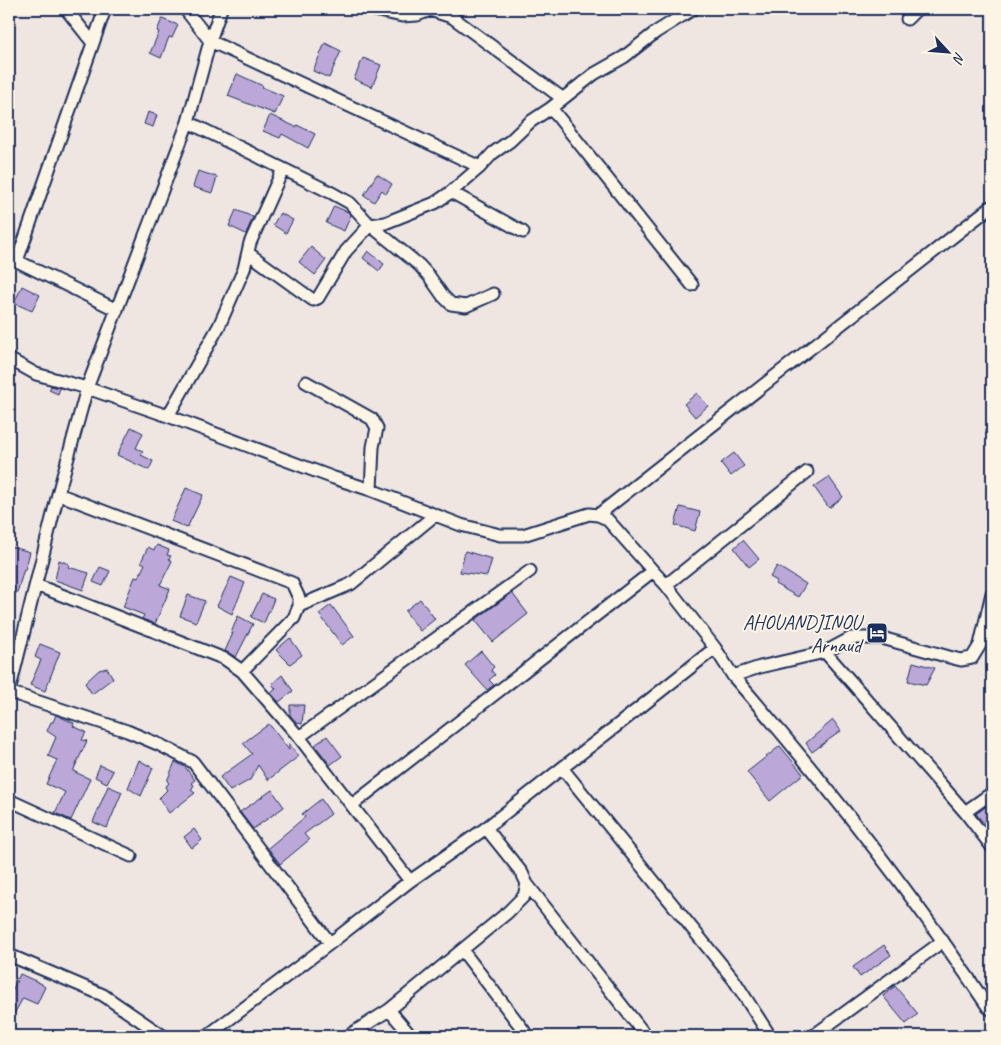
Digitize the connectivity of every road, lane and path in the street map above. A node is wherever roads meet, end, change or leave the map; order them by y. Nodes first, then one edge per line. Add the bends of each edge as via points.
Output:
1 (66, 9) edge
2 (105, 9) edge
3 (185, 9) edge
4 (221, 9) edge
5 (370, 9) edge
6 (429, 9) edge
7 (694, 9) edge
8 (917, 9) edge
9 (907, 19) dead end
10 (210, 41) junction
11 (93, 43) junction
12 (562, 98) junction
13 (551, 108) junction
14 (188, 122) junction
15 (480, 167) junction
16 (283, 169) junction
17 (451, 192) junction
18 (992, 206) edge
19 (370, 225) junction
20 (523, 232) dead end
21 (248, 253) junction
22 (13, 259) edge
23 (692, 285) dead end
24 (493, 294) dead end
25 (117, 310) junction
26 (9, 359) edge
27 (306, 382) dead end
28 (87, 388) junction
29 (168, 416) junction
30 (808, 472) dead end
31 (371, 490) junction
32 (58, 494) junction
33 (436, 515) junction
34 (598, 515) junction
35 (530, 571) dead end
36 (653, 571) junction
37 (666, 585) junction
38 (36, 586) junction
39 (992, 593) edge
40 (299, 606) junction
41 (714, 648) junction
42 (825, 652) junction
43 (242, 671) junction
44 (734, 676) junction
45 (9, 692) edge
46 (299, 737) junction
47 (562, 768) junction
48 (992, 793) edge
49 (9, 800) edge
50 (352, 805) junction
51 (965, 812) junction
52 (486, 828) junction
53 (992, 847) edge
54 (131, 856) dead end
55 (410, 881) junction
56 (527, 884) junction
57 (943, 941) junction
58 (330, 943) junction
59 (462, 950) junction
60 (9, 955) edge
61 (389, 1010) junction
62 (992, 1010) edge
63 (163, 1036) edge
64 (207, 1036) edge
65 (348, 1036) edge
66 (410, 1036) edge
67 (528, 1036) edge
68 (646, 1036) edge
69 (770, 1036) edge
70 (813, 1036) edge

1 - 11 street
2 - 11 street
3 - 10 street
4 - 10 street
5 - 6 street via 402,16 417,15
6 - 12 street via 452,17
7 - 12 street
8 - 9 street
10 - 14 street
10 - 15 street
11 - 22 street
12 - 13 street
13 - 15 street via 530,122
13 - 23 street
14 - 16 street
14 - 25 street
15 - 17 street
16 - 19 street via 350,203
16 - 21 street
17 - 19 street via 435,203 385,223
17 - 20 street
18 - 34 street
19 - 21 street via 346,251 318,298 313,300
19 - 24 street via 419,265 451,304 466,306
21 - 29 street via 219,326
22 - 25 street
25 - 28 street
26 - 28 street via 36,374
27 - 31 street via 372,419 377,428
28 - 29 street
28 - 32 street
29 - 31 street
30 - 37 street
31 - 33 street
32 - 38 street
32 - 40 street via 292,583
33 - 34 street via 500,535 523,535 589,514
33 - 40 street via 350,584
34 - 36 street via 606,519
35 - 46 street
36 - 37 street
36 - 50 street
37 - 41 street
38 - 43 street via 225,659
38 - 45 street
39 - 42 street via 980,646 972,658 955,659 882,638 851,638
40 - 43 street via 294,618
41 - 44 street
41 - 47 street
42 - 44 street
42 - 51 street
43 - 46 street
44 - 57 street via 839,804
45 - 58 street via 127,731 193,762
46 - 50 street
47 - 52 street
47 - 69 street via 734,980
48 - 51 street
49 - 54 street
50 - 55 street
51 - 53 street
52 - 55 street
52 - 56 street
55 - 58 street
56 - 59 street via 524,896
56 - 68 street
57 - 62 street
57 - 70 street
58 - 64 street
59 - 61 street
59 - 67 street
60 - 63 street via 103,995
61 - 65 street
61 - 66 street

